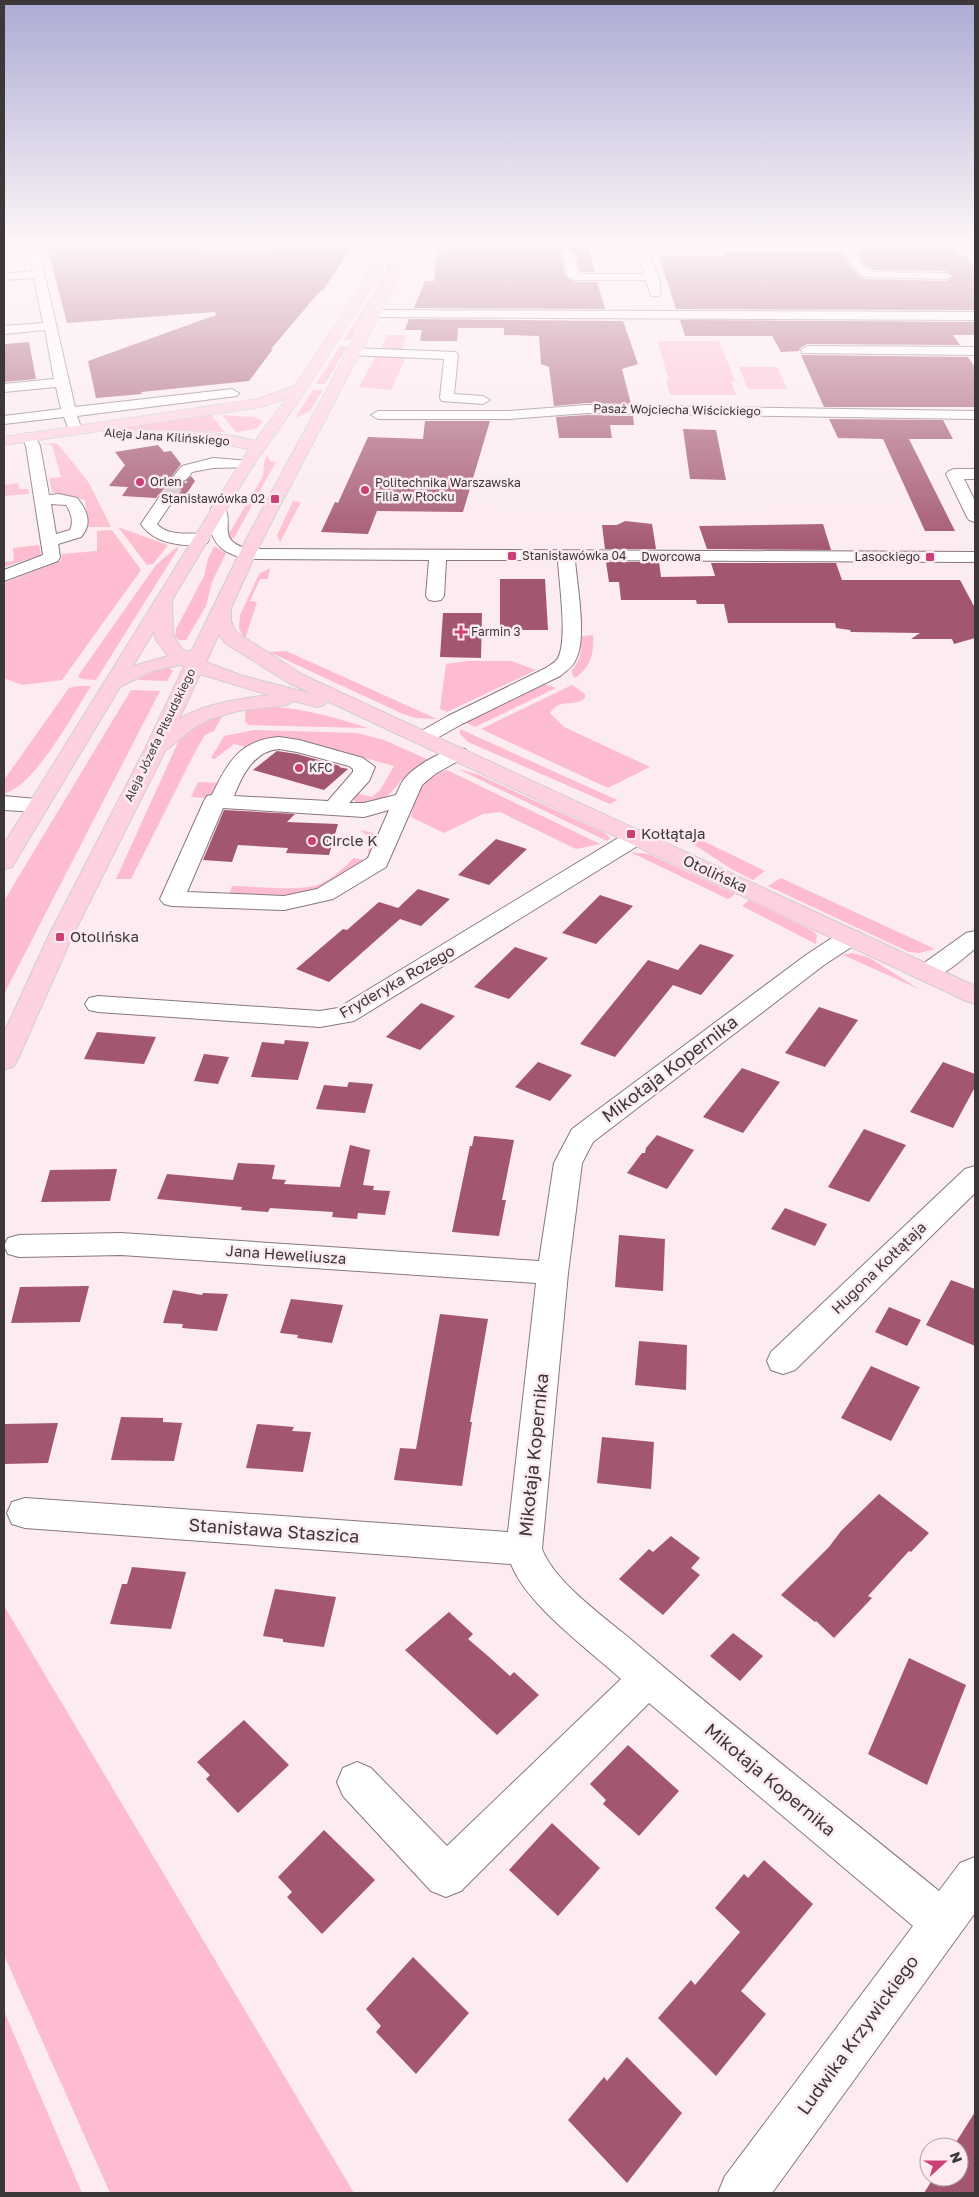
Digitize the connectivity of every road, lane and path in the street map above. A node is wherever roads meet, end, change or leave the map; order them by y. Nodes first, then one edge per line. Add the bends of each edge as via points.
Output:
1 (55, 349) edge
2 (327, 349) edge
3 (356, 349) edge
4 (807, 350) dead end
5 (975, 351) edge
6 (354, 352) junction
7 (62, 382) junction
8 (300, 387) junction
9 (4, 388) edge
10 (232, 393) dead end
11 (497, 400) dead end
12 (213, 411) junction
13 (321, 411) junction
14 (70, 412) junction
15 (378, 415) dead end
16 (975, 415) edge
17 (4, 420) edge
18 (275, 424) junction
19 (76, 431) junction
20 (300, 432) junction
21 (29, 437) junction
22 (209, 437) junction
23 (4, 441) edge
24 (258, 447) junction
25 (246, 464) junction
26 (975, 474) edge
27 (181, 477) tunnel mouth
28 (166, 499) tunnel mouth
29 (41, 500) junction
30 (218, 510) junction
31 (975, 517) edge
32 (201, 539) junction
33 (49, 540) junction
34 (247, 554) junction
35 (438, 555) junction
36 (566, 556) junction
37 (975, 557) edge
38 (4, 576) edge
39 (435, 596) dead end
40 (164, 601) junction
41 (222, 607) junction
42 (192, 659) junction
43 (113, 684) junction
44 (298, 688) junction
45 (423, 738) junction
46 (155, 749) junction
47 (458, 753) junction
48 (405, 799) junction
49 (220, 802) junction
50 (4, 803) edge
51 (38, 805) junction
52 (335, 808) junction
53 (636, 837) junction
54 (4, 862) edge
55 (850, 937) junction
56 (975, 938) edge
57 (926, 973) junction
58 (975, 996) edge
59 (98, 1004) dead end
60 (4, 1061) edge
61 (975, 1176) edge
62 (19, 1246) dead end
63 (553, 1273) junction
64 (783, 1360) dead end
65 (25, 1513) dead end
66 (524, 1549) junction
67 (648, 1678) junction
68 (357, 1782) dead end
69 (975, 1878) edge
70 (942, 1922) junction
71 (742, 2193) edge

1 - 7 street
2 - 8 main road
3 - 6 main road, Aleja Józefa Piłsudskiego
4 - 5 street
6 - 11 street via 451,355 447,398
6 - 13 main road, Aleja Józefa Piłsudskiego
7 - 9 street
7 - 14 street
8 - 12 main road via 269,402
8 - 18 main road
10 - 14 street
12 - 18 main road via 249,412
12 - 19 main road, Aleja Jana Kilińskiego
13 - 20 main road, Aleja Józefa Piłsudskiego
13 - 20 main road
14 - 17 street
14 - 19 street
15 - 16 street, Pasaż Wojciecha Wiścickiego via 509,415 587,409
18 - 22 main road
18 - 24 main road
19 - 21 main road, Aleja Jana Kilińskiego
19 - 22 main road, Aleja Jana Kilińskiego
20 - 34 main road, Aleja Józefa Piłsudskiego
21 - 23 main road, Aleja Jana Kilińskiego
21 - 29 street via 33,444
22 - 24 main road, Aleja Jana Kilińskiego
24 - 25 main road
25 - 27 street via 204,464 186,469
25 - 30 main road
26 - 31 street via 954,474
28 - 32 street via 149,524 151,530 167,536
29 - 33 street
29 - 33 street via 71,501 79,514 79,532 74,536
30 - 32 main road
30 - 34 street via 217,531 222,541
32 - 40 main road
33 - 38 street via 52,557
34 - 35 street, Dworcowa
34 - 41 main road, Aleja Józefa Piłsudskiego
35 - 36 street, Dworcowa
35 - 39 street
36 - 37 street, Dworcowa
36 - 45 street via 571,641 563,665
40 - 42 main road, Otolińska via 162,626 165,640 173,652
40 - 43 main road
41 - 42 main road, Aleja Józefa Piłsudskiego
41 - 44 main road, Otolińska via 225,632
42 - 43 main road, Otolińska via 145,667
42 - 44 main road, Otolińska via 231,679
42 - 44 main road, Otolińska via 224,657
42 - 46 main road, Aleja Józefa Piłsudskiego
43 - 51 main road
44 - 45 main road, Otolińska
44 - 46 main road, Otolińska via 190,721
45 - 47 main road, Otolińska
46 - 60 main road, Aleja Józefa Piłsudskiego via 60,937
47 - 48 street via 413,782
47 - 53 main road, Otolińska
48 - 49 street via 378,862 325,894 284,903 172,899 215,801
48 - 52 street via 364,810
49 - 52 street
49 - 52 street via 239,763 262,746 279,743 356,762 364,767 363,774 338,799
50 - 51 street
51 - 54 main road
53 - 55 main road, Otolińska
53 - 59 street, Fryderyka Rozego via 337,1018 320,1020
55 - 57 main road, Otolińska
55 - 63 street, Mikołaja Kopernika via 582,1136 568,1163
56 - 57 street
57 - 58 main road, Otolińska
61 - 64 street, Hugona Kołłątaja
62 - 63 street, Jana Heweliusza via 121,1244
63 - 66 street, Mikołaja Kopernika
65 - 66 street, Stanisława Staszica
66 - 67 street, Mikołaja Kopernika via 531,1568 545,1587
67 - 68 street via 446,1876
67 - 70 street, Mikołaja Kopernika
69 - 70 street, Ludwika Krzywickiego
70 - 71 street, Ludwika Krzywickiego

